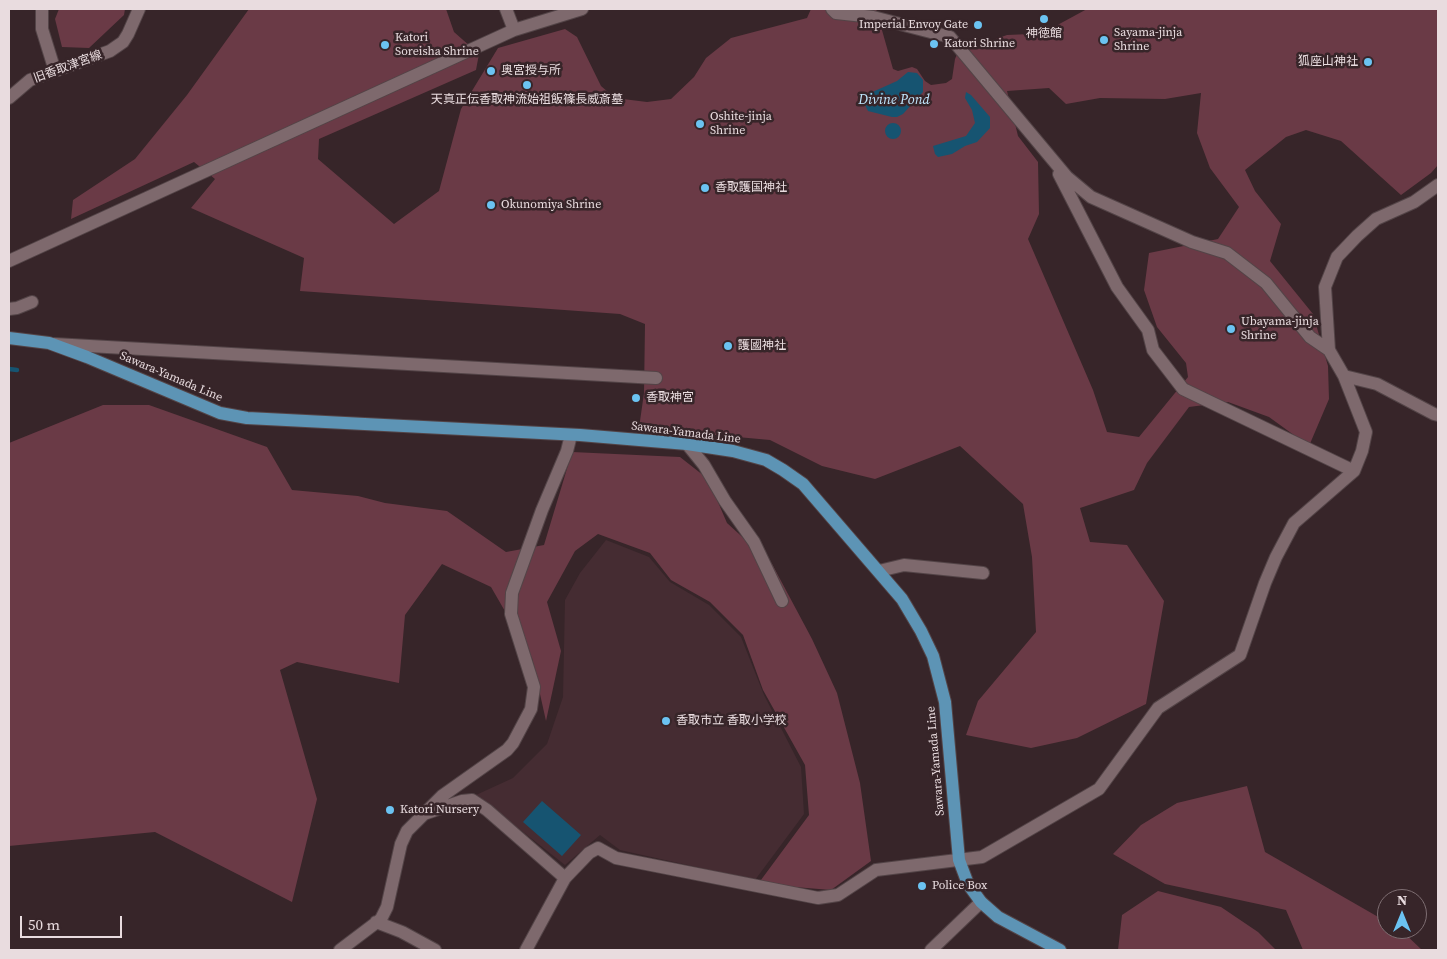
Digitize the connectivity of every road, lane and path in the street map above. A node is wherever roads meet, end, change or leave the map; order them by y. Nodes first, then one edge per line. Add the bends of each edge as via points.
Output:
1 (42, 9) edge
2 (139, 9) edge
3 (506, 9) edge
4 (582, 9) edge
5 (832, 9) edge
6 (514, 30) junction
7 (56, 71) junction
8 (9, 97) edge
9 (1051, 158) junction
10 (1438, 185) edge
11 (9, 261) edge
12 (32, 302) dead end
13 (9, 309) edge
14 (9, 338) edge
15 (49, 343) junction
16 (1328, 350) junction
17 (1344, 376) junction
18 (656, 378) dead end
19 (1438, 415) edge
20 (571, 435) junction
21 (687, 444) junction
22 (1354, 471) junction
23 (879, 571) junction
24 (983, 573) dead end
25 (782, 601) dead end
26 (421, 815) junction
27 (959, 860) junction
28 (565, 878) junction
29 (981, 902) junction
30 (376, 922) junction
31 (340, 950) edge
32 (435, 950) edge
33 (526, 950) edge
34 (931, 950) edge
35 (1060, 950) edge

1 - 7 street via 42,29
2 - 7 street, 旧香取津宮線 via 123,42 110,51
3 - 6 street
4 - 6 street
5 - 9 street via 836,13 873,17 950,37
6 - 11 street
7 - 8 street, 旧香取津宮線 via 30,80
9 - 16 street via 1091,197 1192,242 1227,253 1266,283 1310,337
9 - 22 street via 1117,287 1148,330 1153,350 1183,389
10 - 16 street via 1414,202 1376,219 1338,257 1325,287
12 - 13 street
14 - 15 main road, Sawara-Yamada Line
15 - 18 street
15 - 20 main road, Sawara-Yamada Line via 88,356 220,413 247,418
16 - 17 street
17 - 19 street via 1377,384
17 - 22 street via 1366,432
20 - 21 main road, Sawara-Yamada Line
20 - 26 street via 512,593 511,614 534,687 531,709 507,750
21 - 23 main road, Sawara-Yamada Line via 733,451 766,460 784,470 803,484
21 - 25 street via 754,542
22 - 27 street via 1294,523 1265,583 1240,655 1158,708 1099,789 982,856
23 - 24 street via 904,565
23 - 27 main road, Sawara-Yamada Line via 902,599 933,656 945,702
26 - 28 street via 472,800
26 - 30 street via 401,844 387,907
27 - 28 street via 876,870 838,895 818,898 616,858 598,848
27 - 29 main road, Sawara-Yamada Line via 968,884
28 - 33 street
29 - 34 street
29 - 35 main road, Sawara-Yamada Line via 998,917
30 - 31 street
30 - 32 street

